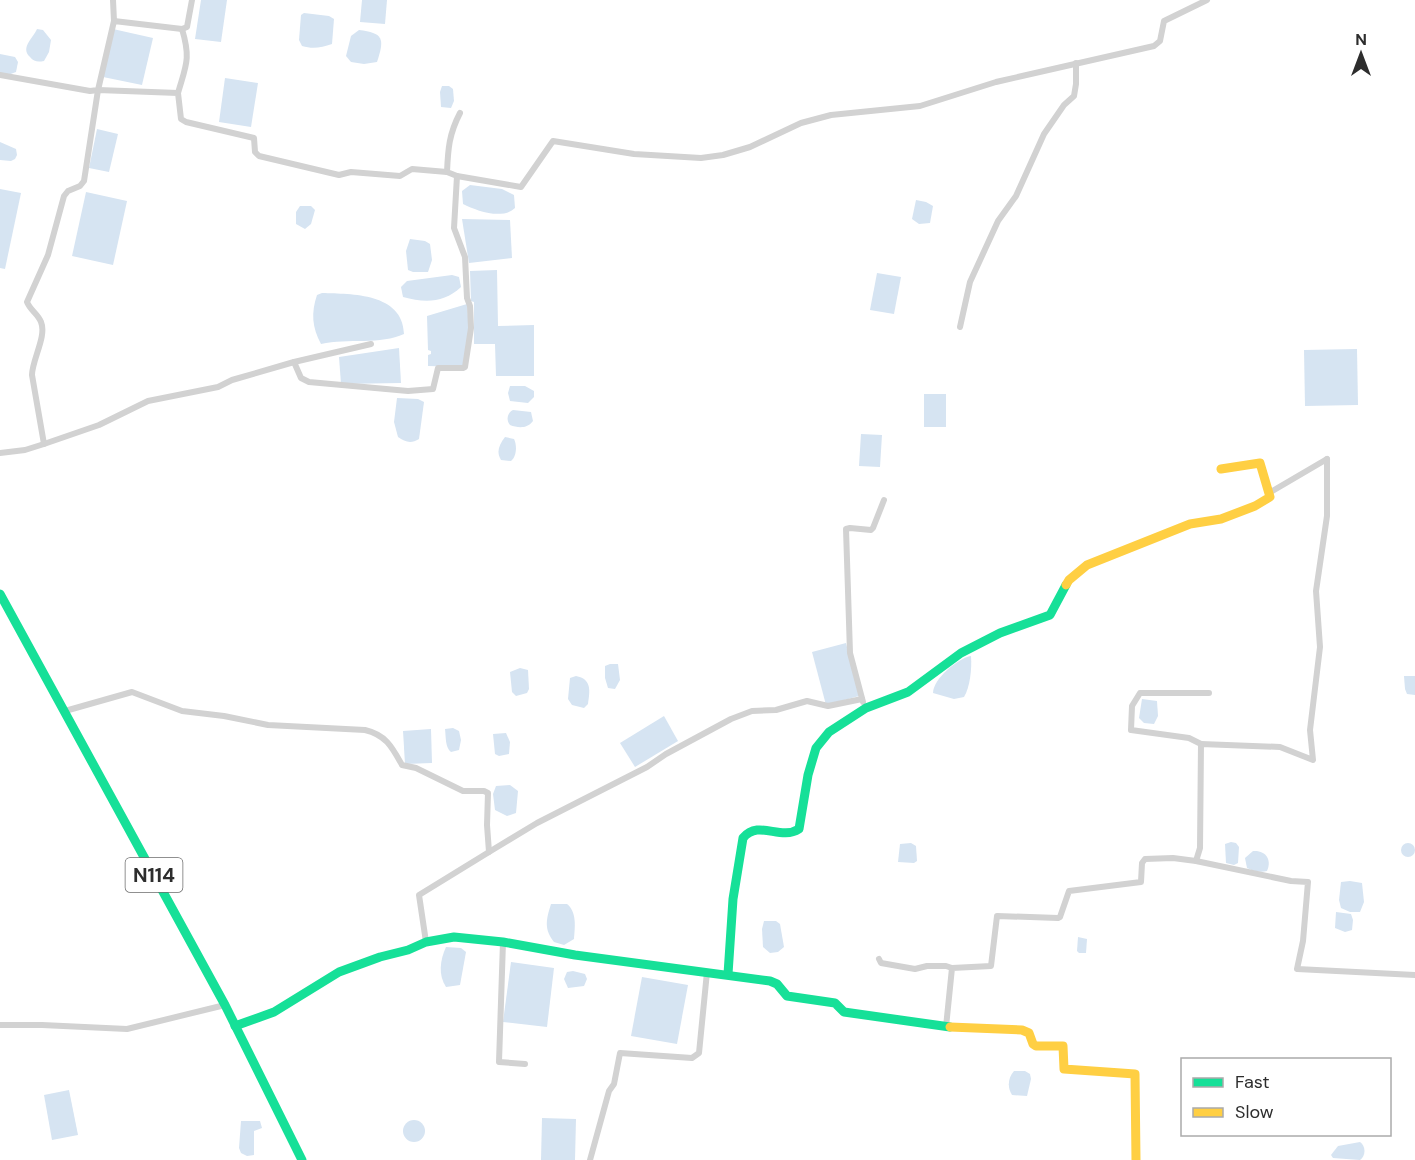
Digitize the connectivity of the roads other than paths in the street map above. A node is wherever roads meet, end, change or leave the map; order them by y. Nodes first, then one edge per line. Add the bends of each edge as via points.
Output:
1 (112, 0) edge
2 (192, 0) edge
3 (1207, 0) edge
4 (114, 21) junction
5 (182, 29) junction
6 (1076, 63) junction
7 (0, 75) edge
8 (98, 90) junction
9 (178, 93) junction
10 (460, 113) dead end
11 (447, 172) junction
12 (457, 176) junction
13 (960, 327) dead end
14 (371, 344) dead end
15 (294, 363) junction
16 (44, 444) junction
17 (0, 453) edge
18 (1221, 469) dead end
19 (1269, 493) junction
20 (884, 500) dead end
21 (0, 594) edge
22 (1209, 693) dead end
23 (864, 703) junction
24 (65, 711) junction
25 (1201, 744) junction
26 (489, 852) junction
27 (1196, 861) junction
28 (426, 942) junction
29 (503, 942) junction
30 (879, 959) dead end
31 (952, 968) junction
32 (707, 972) junction
33 (728, 974) junction
34 (1415, 975) edge
35 (225, 1005) junction
36 (0, 1025) edge
37 (235, 1026) junction
38 (946, 1028) junction
39 (525, 1064) dead end
40 (302, 1160) edge
41 (590, 1160) edge
42 (1136, 1160) edge

1 - 4 street
2 - 5 street via 189,24
3 - 6 street via 1164,21 1158,44
4 - 5 street
4 - 8 street
5 - 9 street via 187,44 186,71
6 - 12 street via 920,106 801,123 750,147 723,154 701,158 634,154 553,141 521,187
6 - 13 street via 1074,96 1044,134 1016,196 998,221 970,282
7 - 8 street
8 - 9 street
8 - 16 street via 84,181 64,196 48,255 27,302 42,325 32,367
9 - 11 street via 181,119 254,138 259,156 339,175 351,172 400,176 412,169
10 - 11 street via 448,142
11 - 12 street
12 - 15 street via 454,228 465,257 471,328 465,367 438,368 433,389 408,391 309,382 301,378
14 - 15 street
15 - 16 street via 218,387 148,401 99,425
16 - 17 street
18 - 19 main road via 1260,463
19 - 23 main road via 1270,497 1254,506 1221,519 1190,524 1087,565 1069,580 1050,615 1000,633 961,653 908,692
19 - 25 street via 1327,459 1327,516 1316,591 1320,647 1310,730 1313,760 1280,747
20 - 23 street via 871,530 846,529 850,653
21 - 24 main road, N114
22 - 25 street via 1140,693 1132,706 1131,729 1189,738
23 - 26 street via 828,706 807,701 731,719
23 - 33 main road via 816,748 799,829 788,834 757,829 743,837 731,915
24 - 26 street via 132,692 182,711 268,725 377,733 402,765 463,792 488,793
24 - 35 main road, N114
25 - 27 street via 1200,848
26 - 28 street via 419,895
27 - 31 street via 1145,859 1141,882 1069,891 1058,918 997,916 993,964
27 - 34 street via 1281,880 1308,882 1297,969
28 - 29 main road via 454,937
28 - 37 main road via 339,972 274,1012
29 - 32 main road
29 - 39 street via 499,1062
30 - 31 street via 881,963 915,969
31 - 38 street
32 - 33 main road
32 - 41 street via 699,1053 692,1058 620,1053
33 - 38 main road via 770,981 787,996 834,1004 844,1012
35 - 36 street via 127,1029
35 - 37 main road, N114
37 - 40 main road, N114
38 - 42 main road via 1027,1031 1034,1046 1063,1046 1064,1069 1135,1074

